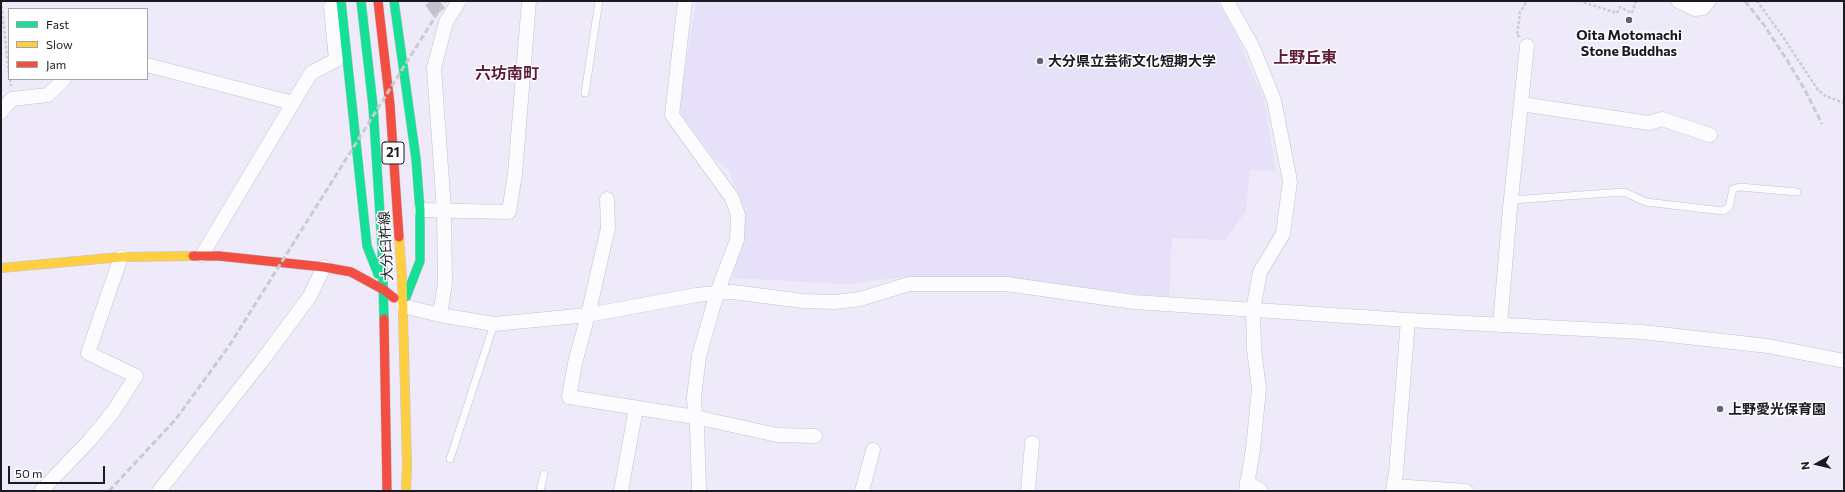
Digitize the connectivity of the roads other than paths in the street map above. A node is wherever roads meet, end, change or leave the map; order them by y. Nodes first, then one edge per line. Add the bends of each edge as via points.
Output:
1 (330, 1) edge
2 (341, 1) edge
3 (361, 1) edge
4 (378, 1) edge
5 (394, 1) edge
6 (459, 1) edge
7 (529, 1) edge
8 (599, 1) edge
9 (685, 1) edge
10 (1227, 1) edge
11 (1678, 1) edge
12 (1709, 1) edge
13 (1527, 46) road end
14 (148, 65) edge
15 (63, 80) edge
16 (585, 93) dead end
17 (293, 103) junction
18 (1521, 104) junction
19 (1, 112) edge
20 (1710, 135) dead end
21 (1797, 192) dead end
22 (607, 198) dead end
23 (1511, 200) junction
24 (420, 210) junction
25 (444, 210) junction
26 (202, 256) junction
27 (121, 257) junction
28 (324, 267) junction
29 (1, 268) edge
30 (384, 290) junction
31 (717, 293) junction
32 (403, 306) junction
33 (1253, 310) junction
34 (440, 315) junction
35 (588, 315) junction
36 (1408, 320) junction
37 (494, 324) junction
38 (1500, 324) junction
39 (1844, 361) edge
40 (636, 408) junction
41 (695, 417) junction
42 (815, 436) dead end
43 (1032, 443) dead end
44 (874, 450) dead end
45 (450, 459) dead end
46 (544, 474) dead end
47 (1247, 486) edge
48 (1394, 488) edge
49 (41, 491) edge
50 (159, 491) edge
51 (386, 491) edge
52 (406, 491) edge
53 (540, 491) edge
54 (621, 491) edge
55 (699, 491) edge
56 (862, 491) edge
57 (1028, 491) edge
58 (1261, 491) edge
59 (1466, 491) edge

1 - 17 street via 336,60 310,73
2 - 30 main road via 367,246
3 - 30 main road, 大分臼杵線 / 21 via 373,106
4 - 32 main road, 大分臼杵線 / 21 via 390,105
5 - 24 main road via 416,160
6 - 25 street via 446,22 434,68
7 - 25 street via 515,174 509,212
8 - 16 lane
9 - 31 street via 672,115 732,198 738,215 737,240
10 - 33 street via 1252,48 1274,100 1290,180 1282,234 1260,272
11 - 12 street via 1695,9 1702,8
13 - 18 street
14 - 17 street
15 - 19 street via 48,95 12,100
17 - 26 street
18 - 20 street via 1649,123 1662,119
18 - 23 street
21 - 23 lane via 1740,187 1733,189 1729,207 1723,211 1646,202 1624,192
22 - 35 street via 608,228
23 - 38 street
24 - 25 street
24 - 32 main road via 420,261
25 - 34 street via 445,283
26 - 27 main road
26 - 28 main road
27 - 29 main road
27 - 49 street via 88,353 136,376 113,412
28 - 30 main road via 351,272
28 - 50 street via 310,296
30 - 32 main road
30 - 51 main road, 大分臼杵線 / 21
31 - 33 street via 733,292 803,301 835,302 860,299 909,284 1006,284 1134,302
31 - 35 street
31 - 41 street via 699,356 694,397
32 - 34 street
32 - 52 main road, 大分臼杵線 / 21
33 - 36 street
33 - 47 street via 1259,389
34 - 37 street
35 - 37 street
35 - 40 street via 574,363 569,397
36 - 38 street
36 - 48 street
37 - 45 lane
38 - 39 street via 1680,335 1768,346
40 - 41 street
40 - 54 street
41 - 42 street via 777,435
41 - 55 street
43 - 57 street
44 - 56 street
46 - 53 lane
47 - 58 street
48 - 59 street

